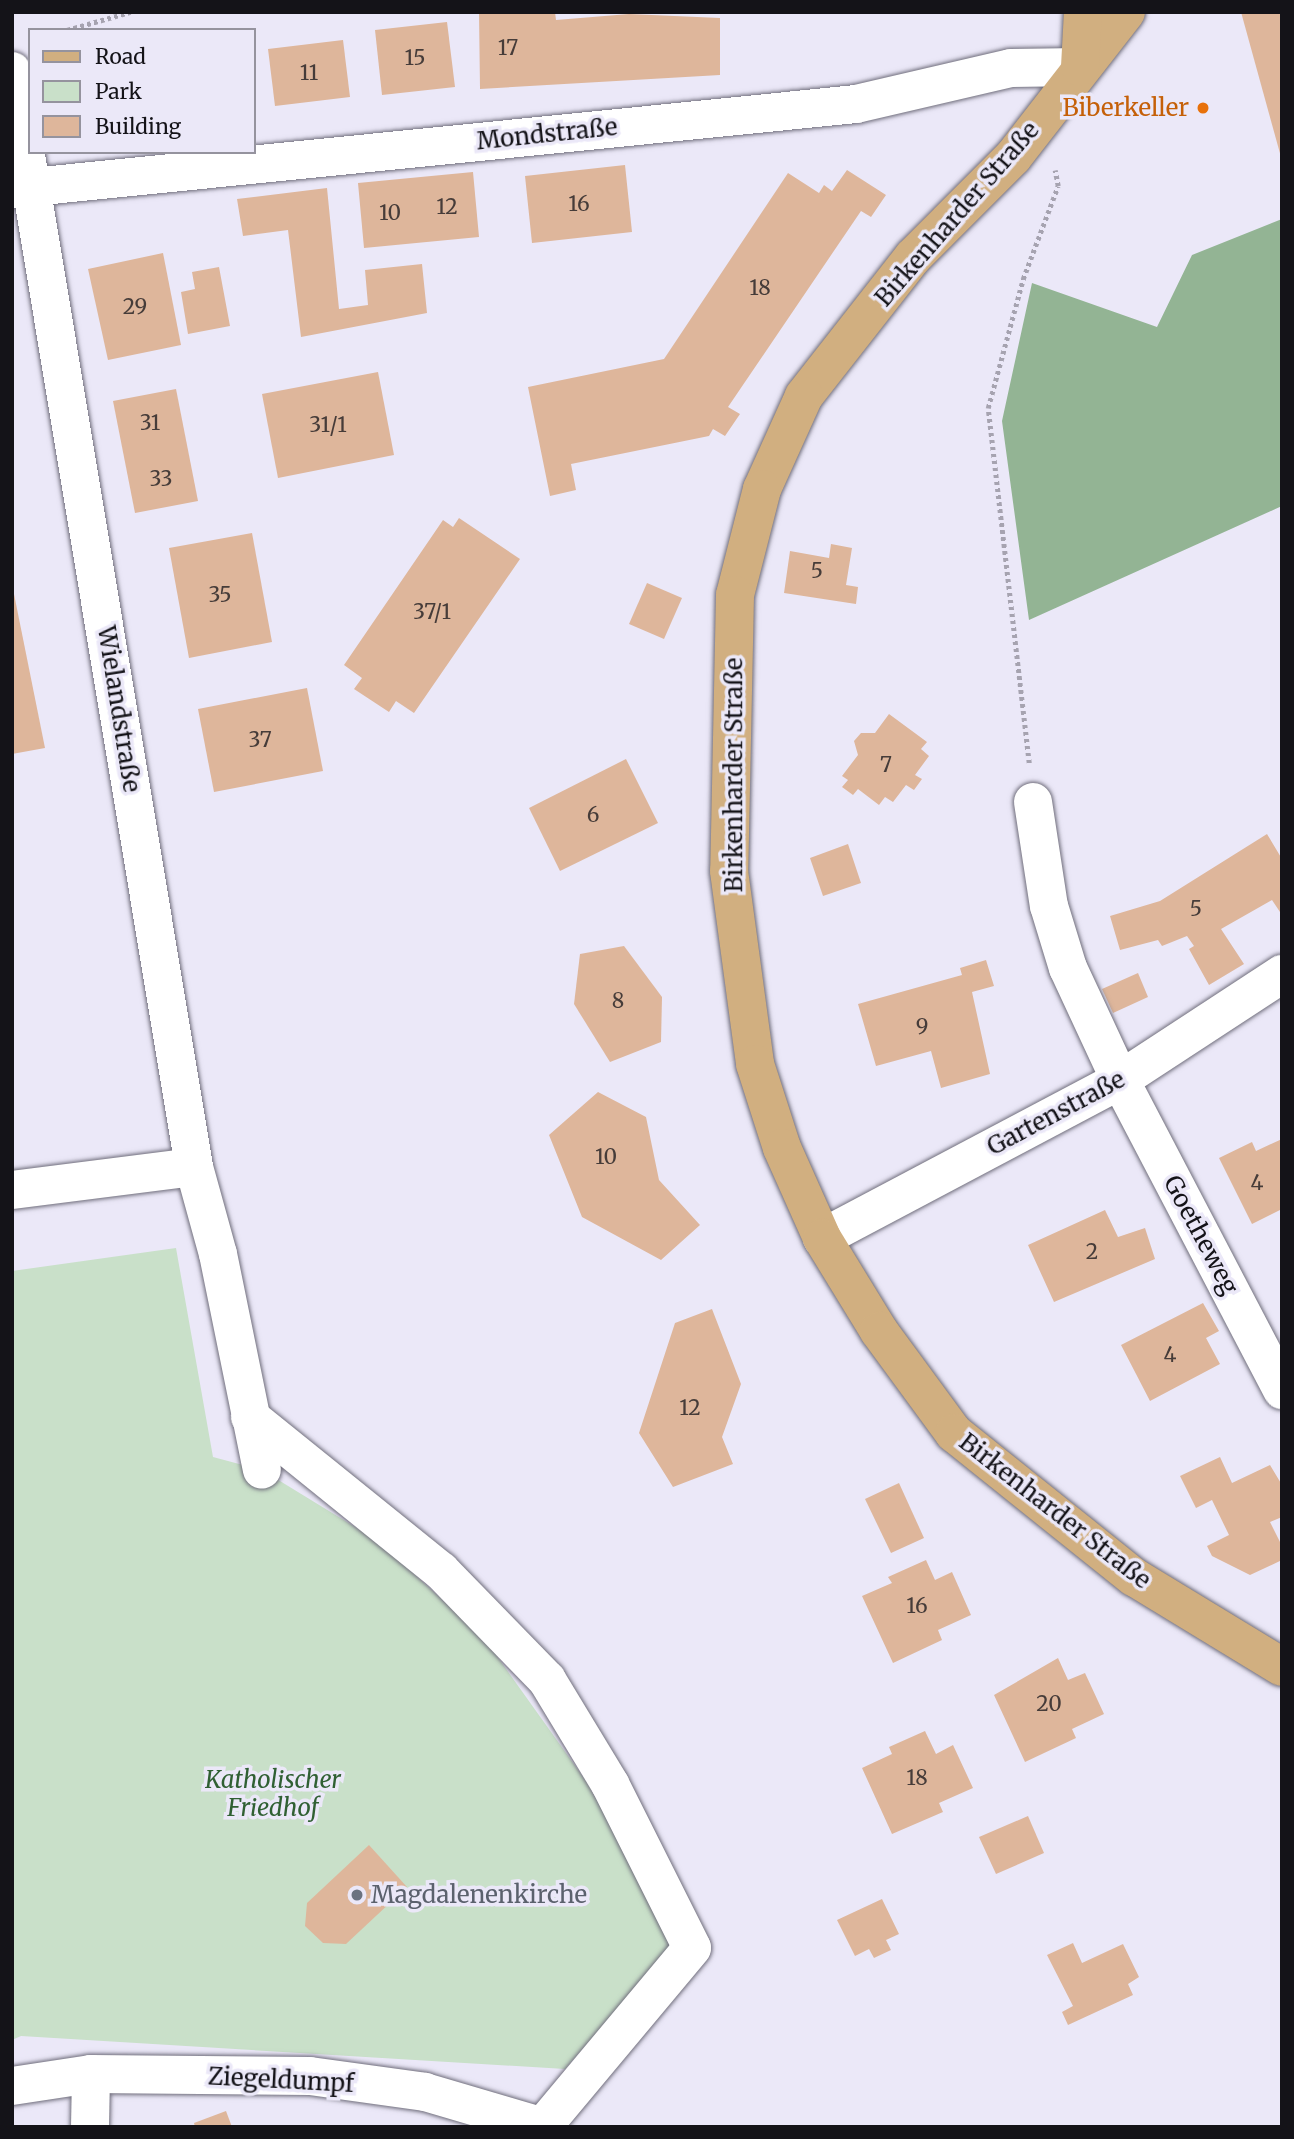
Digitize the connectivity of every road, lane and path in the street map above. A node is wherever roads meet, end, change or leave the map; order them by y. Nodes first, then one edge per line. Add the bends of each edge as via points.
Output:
1 (130, 12) edge
2 (1083, 12) edge
3 (1126, 12) edge
4 (74, 28) edge
5 (1080, 67) junction
6 (12, 71) edge
7 (1044, 170) dead end
8 (23, 186) edge
9 (1033, 802) joint
10 (1282, 974) edge
11 (1120, 1080) junction
12 (194, 1167) junction
13 (12, 1190) edge
14 (822, 1238) junction
15 (1282, 1390) edge
16 (250, 1417) junction
17 (262, 1470) dead end
18 (1282, 1667) edge
19 (91, 2074) junction
20 (12, 2086) edge
21 (544, 2126) edge
22 (90, 2127) edge

1 - 4 path
2 - 5 main road
3 - 5 main road, Birkenharder Straße
5 - 8 street, Mondstraße via 1011,68 856,104
5 - 14 main road, Birkenharder Straße via 1013,157 913,257 804,396 762,489 735,595 729,872 755,1064 782,1148
6 - 8 street, Wielandstraße
7 - 9 path via 1053,160 1058,186 1023,279 988,408
8 - 12 street, Wielandstraße
9 - 11 street, Goetheweg via 1049,906 1068,968
10 - 11 street, Gartenstraße
11 - 14 street, Gartenstraße
11 - 15 street, Goetheweg
12 - 13 street
12 - 16 street, Wielandstraße via 218,1254
14 - 18 main road, Birkenharder Straße via 879,1331 954,1433 1135,1577
16 - 17 street, Wielandstraße
16 - 21 street via 441,1571 547,1680 610,1784 692,1948
19 - 20 street, Ziegeldumpf
19 - 21 street, Ziegeldumpf via 310,2076 425,2092
19 - 22 street

